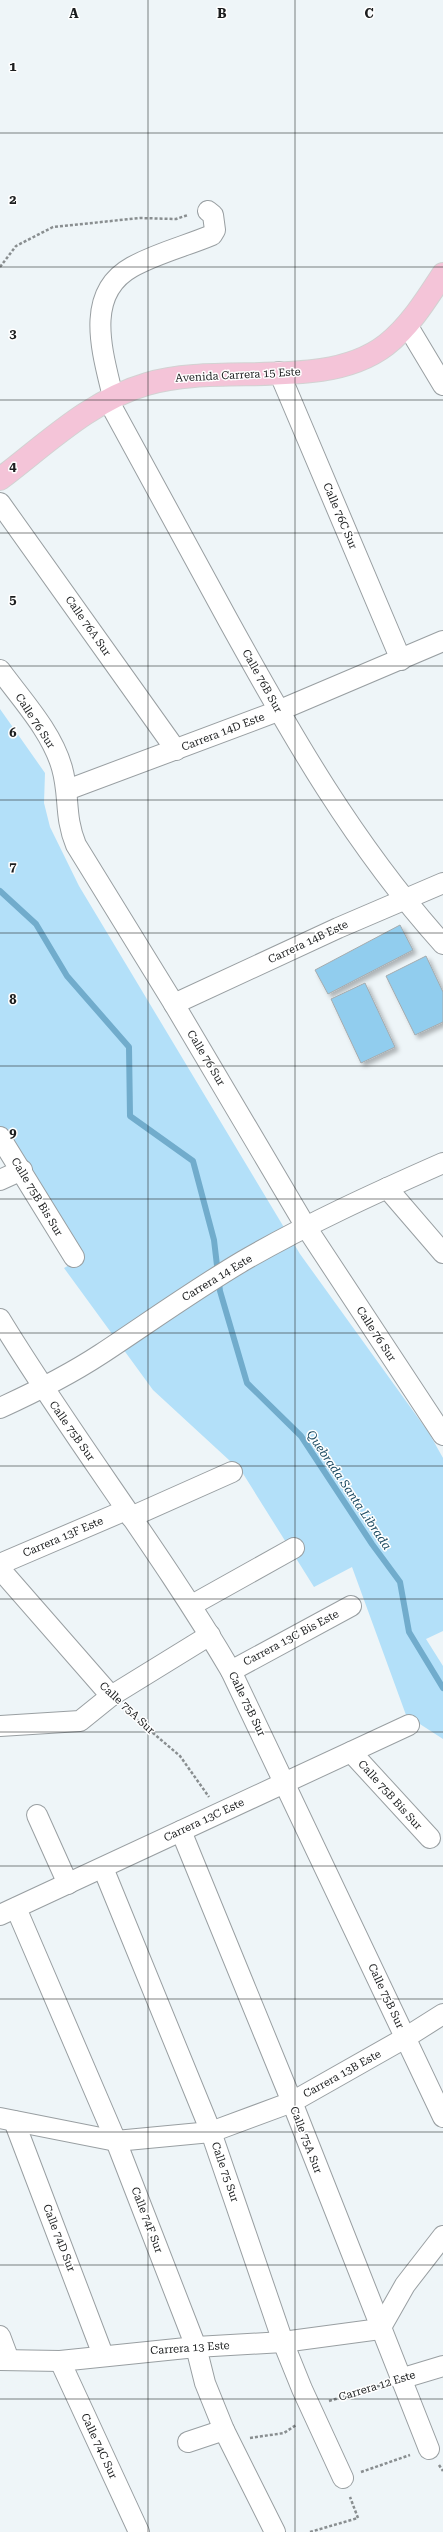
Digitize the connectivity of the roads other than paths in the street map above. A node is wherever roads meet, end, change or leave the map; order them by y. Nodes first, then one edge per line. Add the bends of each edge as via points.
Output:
1 (208, 211) road end
2 (443, 274) edge
3 (407, 325) junction
4 (279, 372) junction
5 (443, 385) edge
6 (110, 398) junction
7 (0, 479) edge
8 (0, 503) edge
9 (443, 641) edge
10 (401, 660) junction
11 (0, 670) edge
12 (278, 711) junction
13 (176, 750) junction
14 (67, 790) junction
15 (443, 883) edge
16 (403, 900) junction
17 (443, 944) edge
18 (174, 1004) junction
19 (0, 1136) edge
20 (443, 1163) edge
21 (22, 1170) junction
22 (0, 1180) edge
23 (387, 1188) junction
24 (306, 1227) junction
25 (443, 1252) edge
26 (74, 1257) dead end
27 (0, 1319) edge
28 (42, 1388) junction
29 (0, 1408) edge
30 (443, 1435) edge
31 (232, 1472) dead end
32 (129, 1514) junction
33 (294, 1548) dead end
34 (0, 1564) edge
35 (0, 1569) edge
36 (192, 1605) junction
37 (351, 1606) dead end
38 (210, 1635) junction
39 (231, 1671) junction
40 (111, 1696) junction
41 (408, 1725) dead end
42 (0, 1726) edge
43 (351, 1752) junction
44 (284, 1783) junction
45 (37, 1815) dead end
46 (181, 1831) junction
47 (430, 1838) dead end
48 (103, 1868) junction
49 (68, 1884) junction
50 (8, 1912) edge
51 (443, 2014) edge
52 (405, 2038) junction
53 (292, 2102) junction
54 (443, 2117) edge
55 (7, 2120) edge
56 (211, 2132) junction
57 (116, 2140) junction
58 (443, 2236) edge
59 (380, 2329) junction
60 (0, 2336) edge
61 (283, 2342) junction
62 (196, 2347) junction
63 (103, 2355) junction
64 (5, 2360) edge
65 (60, 2361) junction
66 (443, 2366) edge
67 (400, 2379) junction
68 (228, 2435) junction
69 (188, 2442) dead end
70 (429, 2449) road end
71 (343, 2478) road end
72 (139, 2532) edge
73 (275, 2532) edge

1 - 6 street, Calle 76B Sur via 213,215 215,230 212,235 131,267 116,278 105,294 100,311 101,348
2 - 3 main road, Avenida Carrera 15 Este
3 - 4 main road, Avenida Carrera 15 Este via 386,345 349,364 314,371
3 - 5 street
4 - 6 main road, Avenida Carrera 15 Este via 184,376 147,384
4 - 10 street, Calle 76C Sur
6 - 7 main road, Avenida Carrera 15 Este
6 - 12 street, Calle 76B Sur
8 - 13 street, Calle 76A Sur
9 - 10 street, Carrera 14D Este
10 - 12 street, Carrera 14D Este
11 - 14 street, Calle 76 Sur via 51,743 62,766
12 - 13 street, Carrera 14D Este
12 - 16 street, Calle 76B Sur via 320,783
13 - 14 street, Carrera 14D Este
14 - 18 street, Calle 76 Sur via 68,827 76,845
15 - 16 street, Carrera 14B Este
16 - 17 street, Calle 76B Sur
16 - 18 street, Carrera 14B Este
18 - 24 street, Calle 76 Sur
19 - 21 street, Calle 75B Bis Sur
20 - 23 street, Carrera 14 Este
21 - 22 street
21 - 26 street, Calle 75B Bis Sur
23 - 24 street, Carrera 14 Este
23 - 25 street
24 - 28 street, Carrera 14 Este via 242,1261 187,1295 100,1355
24 - 30 street, Calle 76 Sur
27 - 28 street, Calle 75B Sur
28 - 29 street, Carrera 14 Este
28 - 32 street, Calle 75B Sur
31 - 32 street, Carrera 13F Este
32 - 34 street, Carrera 13F Este
32 - 36 street, Calle 75B Sur
33 - 36 street
35 - 40 street, Calle 75A Sur
36 - 38 street, Calle 75B Sur
37 - 39 street, Carrera 13C Bis Este
38 - 39 street, Calle 75B Sur
38 - 40 street
39 - 44 street, Calle 75B Sur
40 - 42 street via 80,1721
41 - 43 street, Carrera 13C Este
43 - 44 street, Carrera 13C Este
43 - 47 street, Calle 75B Bis Sur
44 - 46 street, Carrera 13C Este
44 - 52 street, Calle 75B Sur
45 - 49 street
46 - 48 street, Carrera 13C Este
46 - 53 street, Calle 75A Sur
48 - 49 street, Carrera 13C Este
48 - 56 street, Calle 75 Sur
49 - 50 street, Carrera 13C Este
50 - 57 street, Calle 74F Sur
51 - 52 street, Carrera 13B Este
52 - 53 street, Carrera 13B Este
52 - 54 street, Calle 75B Sur
53 - 56 street, Carrera 13B Este
53 - 59 street, Calle 75A Sur
55 - 57 street, Carrera 13B Este
55 - 63 street, Calle 74D Sur
56 - 57 street, Carrera 13B Este
56 - 61 street, Calle 75 Sur
57 - 62 street, Calle 74F Sur
58 - 59 street via 406,2285
59 - 61 street, Carrera 13 Este
59 - 67 street, Calle 75A Sur
60 - 64 street
61 - 62 street, Carrera 13 Este
61 - 71 street, Calle 75 Sur
62 - 63 street, Carrera 13 Este
62 - 68 street, Calle 74F Sur via 205,2383
63 - 65 street, Carrera 13 Este
64 - 65 street, Carrera 13 Este
65 - 72 street, Calle 74C Sur
66 - 67 street, Carrera 12 Este
67 - 70 street, Calle 75A Sur
68 - 69 street
68 - 73 street, Calle 74F Sur

